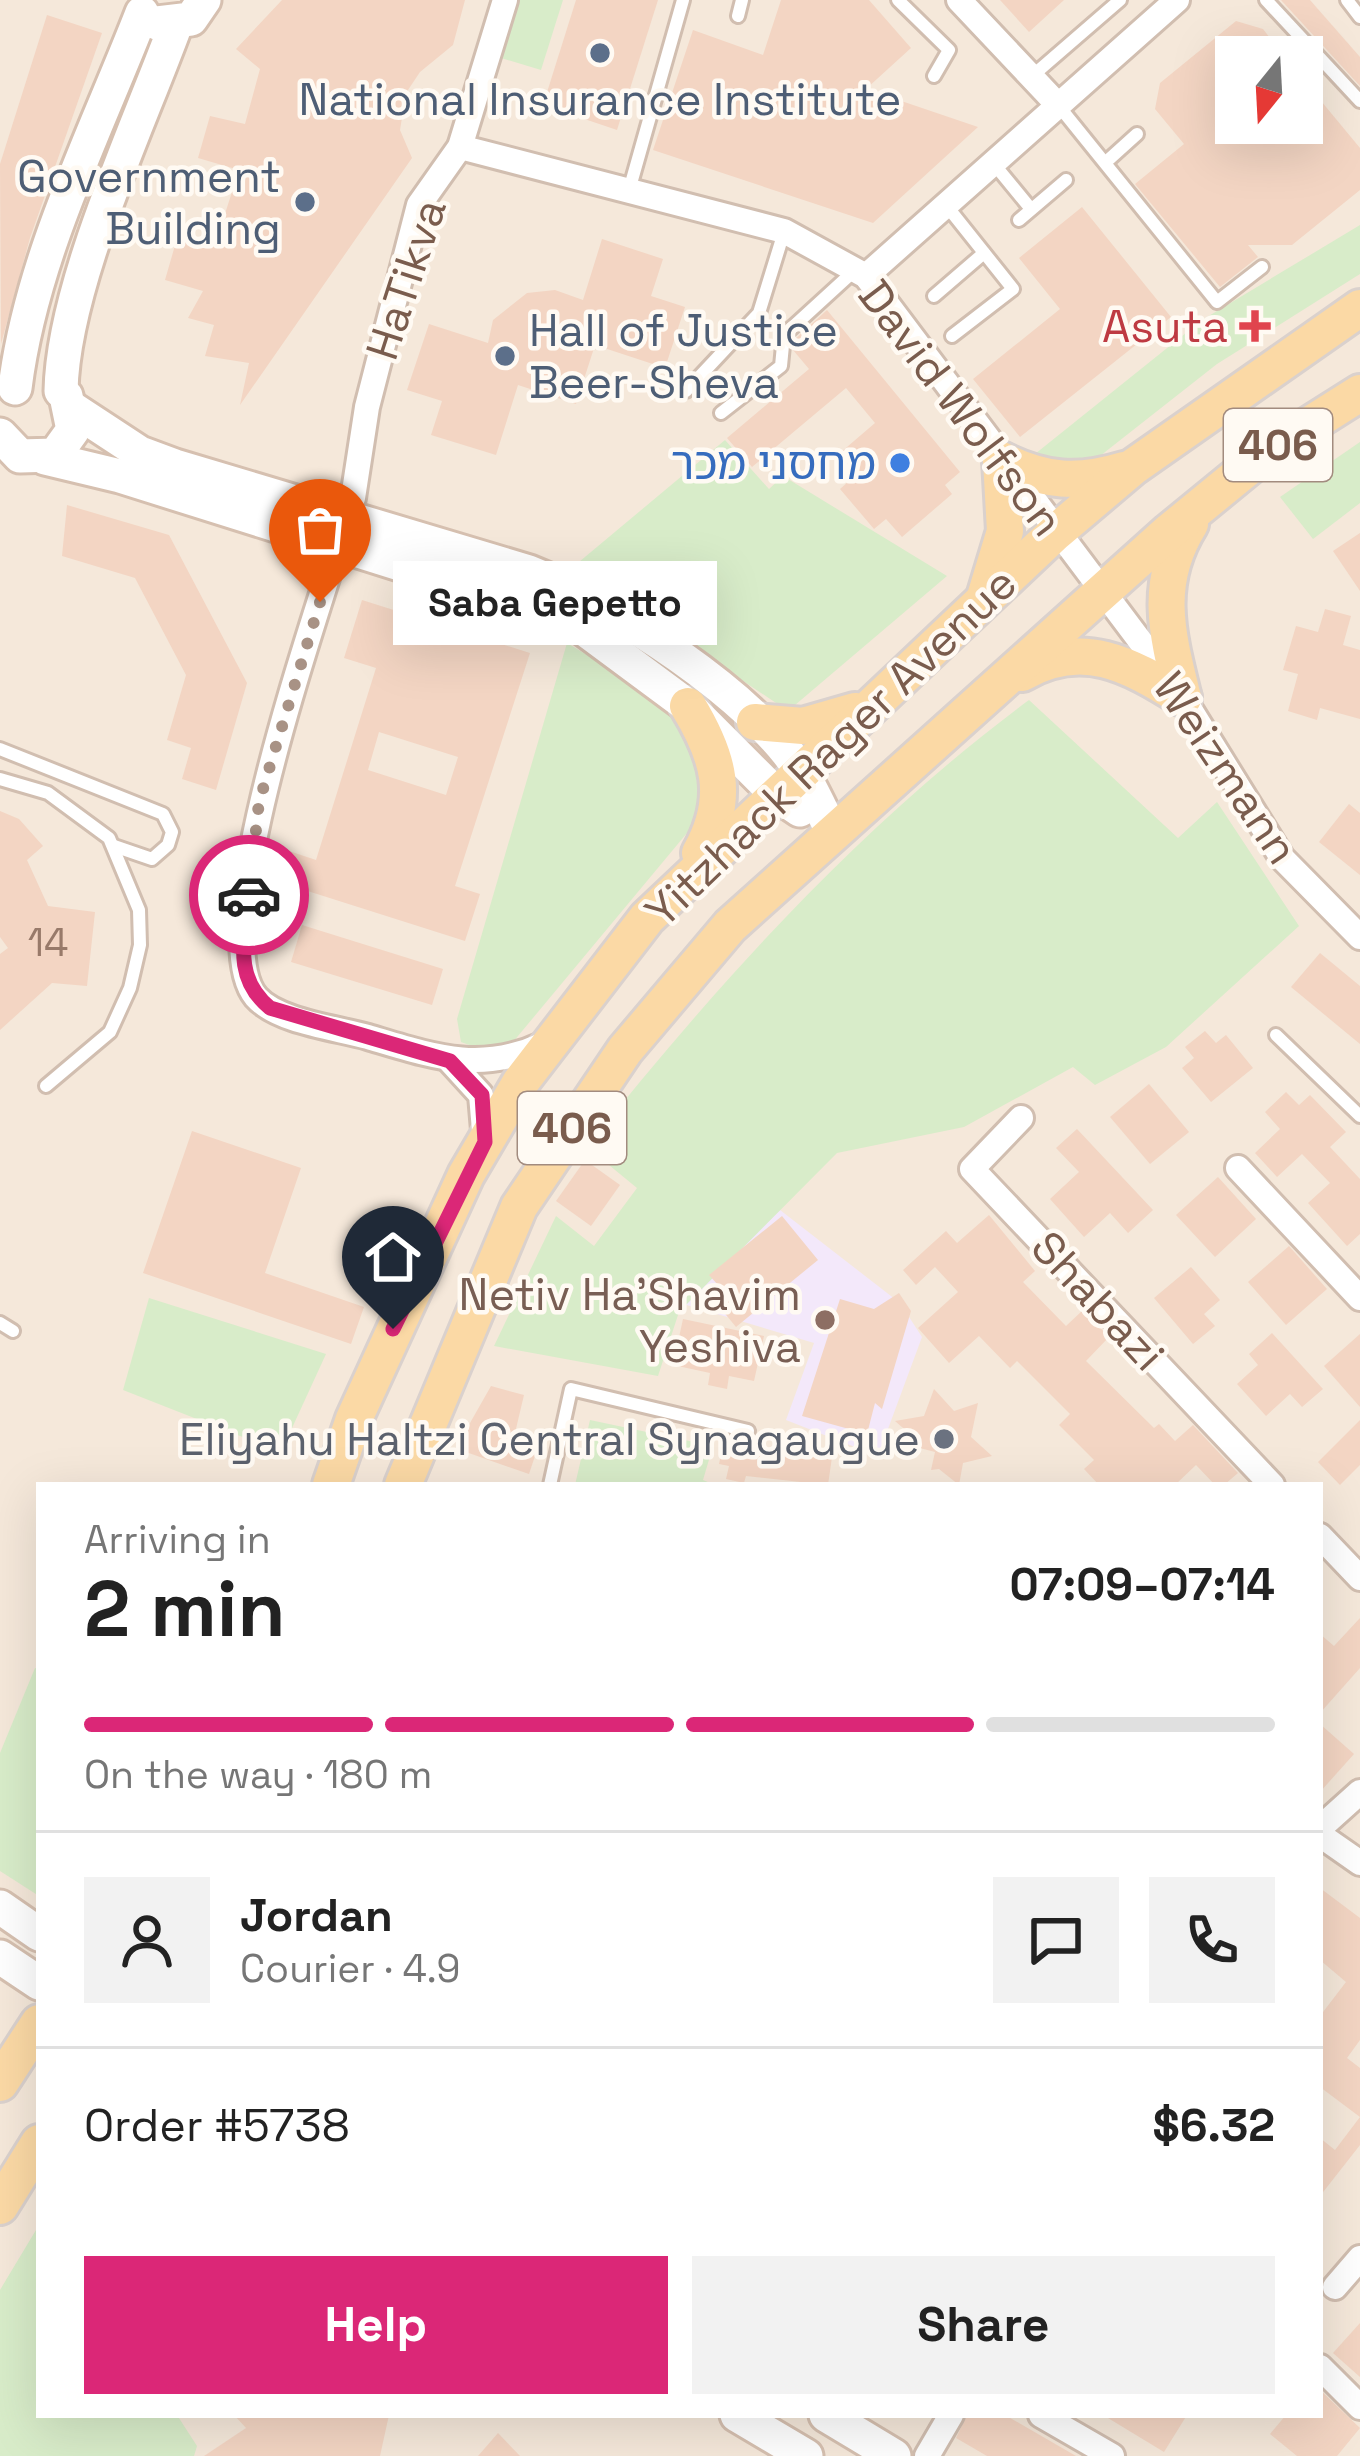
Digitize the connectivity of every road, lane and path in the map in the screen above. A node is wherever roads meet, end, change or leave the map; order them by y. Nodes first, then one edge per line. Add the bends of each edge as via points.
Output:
1 (204, 0) edge
2 (505, 0) edge
3 (683, 0) edge
4 (742, 0) edge
5 (898, 0) edge
6 (959, 0) edge
7 (1120, 0) edge
8 (1177, 0) edge
9 (1266, 0) edge
10 (1347, 0) edge
11 (136, 3) edge
12 (738, 16) dead end
13 (1360, 17) edge
14 (176, 24) junction
15 (934, 76) dead end
16 (1031, 77) junction
17 (1360, 101) edge
18 (1058, 105) junction
19 (1137, 134) dead end
20 (460, 147) junction
21 (1106, 162) junction
22 (993, 163) junction
23 (1066, 180) dead end
24 (630, 187) junction
25 (946, 205) junction
26 (1031, 209) junction
27 (1019, 220) dead end
28 (784, 231) junction
29 (984, 253) junction
30 (1262, 267) dead end
31 (861, 272) junction
32 (934, 296) dead end
33 (1360, 308) edge
34 (952, 336) dead end
35 (686, 391) dead end
36 (1360, 393) edge
37 (4, 400) edge
38 (67, 400) junction
39 (721, 413) dead end
40 (3, 444) edge
41 (45, 458) junction
42 (1001, 460) junction
43 (1133, 467) junction
44 (353, 498) dead end
45 (1202, 505) junction
46 (1055, 533) junction
47 (332, 562) dead end
48 (1102, 591) junction
49 (983, 604) junction
50 (988, 692) junction
51 (1183, 698) junction
52 (688, 706) junction
53 (869, 706) junction
54 (754, 722) junction
55 (0, 748) edge
56 (0, 778) edge
57 (787, 781) junction
58 (832, 831) junction
59 (114, 846) junction
60 (689, 873) junction
61 (1360, 937) edge
62 (1276, 1035) dead end
63 (553, 1040) junction
64 (450, 1061) junction
65 (46, 1086) dead end
66 (1360, 1117) edge
67 (1021, 1118) dead end
68 (485, 1142) junction
69 (1238, 1168) dead end
70 (1358, 1293) edge
71 (748, 1431) dead end
72 (410, 1468) edge
73 (332, 1482) edge
74 (551, 1482) edge
75 (1269, 1482) edge
76 (1323, 1539) edge
77 (1360, 1578) edge
78 (1360, 1792) edge
79 (1323, 1828) edge
80 (1323, 1833) edge
81 (1360, 1863) edge
82 (0, 1907) edge
83 (36, 1932) edge
84 (0, 1957) edge
85 (36, 1980) edge
86 (36, 2028) edge
87 (0, 2083) edge
88 (36, 2149) edge
89 (0, 2206) edge
90 (1360, 2258) edge
91 (1335, 2288) dead end
92 (1323, 2371) edge
93 (1360, 2407) edge
94 (742, 2418) edge
95 (831, 2418) edge
96 (949, 2418) edge
97 (1046, 2418) edge
98 (796, 2454) edge
99 (894, 2456) edge
100 (926, 2456) edge
101 (1112, 2456) edge

1 - 14 street
2 - 20 street, HaTikva
3 - 24 lane
4 - 12 lane
5 - 15 lane via 949,50
6 - 16 street
7 - 16 lane
8 - 18 street
9 - 17 lane
10 - 13 lane
11 - 14 street via 158,24
11 - 37 street
14 - 38 street via 80,289 62,360
16 - 18 street
18 - 21 lane
18 - 22 street
19 - 21 lane
20 - 24 street, David Wolfson
20 - 44 street, HaTikva via 418,205 367,407
21 - 30 lane via 1217,302
22 - 25 street
22 - 26 lane
23 - 26 lane
24 - 28 street, David Wolfson
25 - 29 lane
25 - 31 street
26 - 27 lane
28 - 31 street, David Wolfson
28 - 35 lane via 758,313
29 - 32 lane
29 - 34 lane via 1012,289
31 - 39 lane via 784,335 781,366
31 - 42 street, David Wolfson
33 - 43 main road, Yitzhack Rager Avenue / 406
36 - 45 main road, Yitzhack Rager Avenue / 406
37 - 38 street via 33,382
38 - 41 street via 70,440
38 - 54 street via 140,453 580,592 664,644
40 - 41 street via 20,456
41 - 52 street via 536,605 604,639
42 - 43 main road via 1071,481
42 - 46 street, David Wolfson
42 - 49 main road via 1005,531
43 - 46 main road, Yitzhack Rager Avenue / 406
45 - 48 main road, Yitzhack Rager Avenue / 406
45 - 51 main road via 1171,556 1164,589
46 - 48 street, David Wolfson
46 - 49 main road, Yitzhack Rager Avenue / 406
47 - 64 street via 259,802 245,977 270,1008
48 - 50 main road, Yitzhack Rager Avenue / 406
48 - 51 street, Weizmann
49 - 53 main road, Yitzhack Rager Avenue / 406
50 - 51 main road via 1044,659 1095,653
50 - 58 main road, Yitzhack Rager Avenue / 406
51 - 61 street, Weizmann via 1282,858
52 - 57 street
52 - 60 main road via 720,777 714,829
53 - 54 main road via 803,726
53 - 57 main road, Yitzhack Rager Avenue / 406
54 - 57 street
55 - 59 lane via 163,814 172,832 152,859
56 - 59 lane via 48,793
57 - 58 street
57 - 60 main road, Yitzhack Rager Avenue / 406
58 - 72 main road, Yitzhack Rager Avenue / 406 via 730,926 625,1050 520,1207
59 - 65 lane via 139,910 130,988 110,1032
60 - 63 main road, Yitzhack Rager Avenue / 406
62 - 66 lane
63 - 64 street via 506,1060
63 - 68 main road, Yitzhack Rager Avenue / 406
64 - 68 street via 482,1095
67 - 75 street, Shabazi via 972,1168
68 - 73 main road, Yitzhack Rager Avenue / 406 via 393,1329
69 - 70 street
71 - 74 lane via 571,1389
76 - 77 street
78 - 79 street
80 - 81 street
82 - 83 street
84 - 85 street
86 - 87 main road
88 - 89 main road
90 - 91 street
92 - 93 street
94 - 98 street
95 - 99 street
96 - 100 street
97 - 101 street

